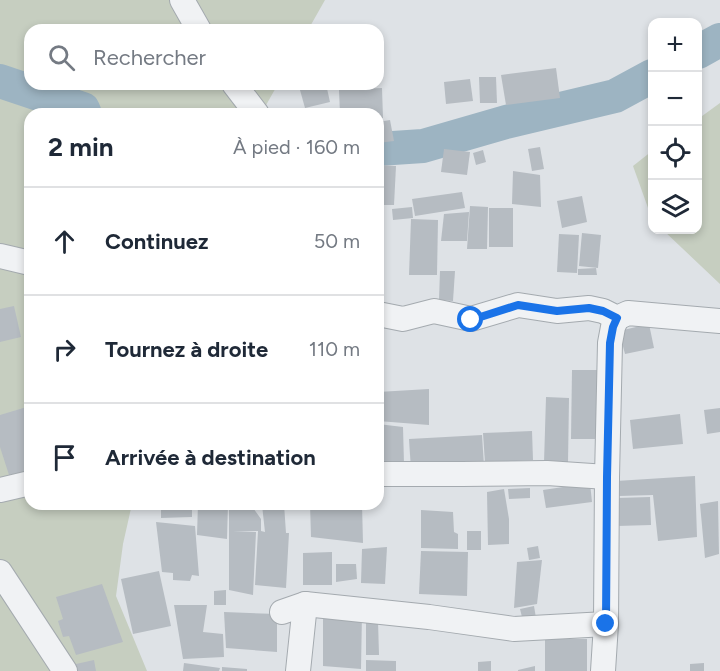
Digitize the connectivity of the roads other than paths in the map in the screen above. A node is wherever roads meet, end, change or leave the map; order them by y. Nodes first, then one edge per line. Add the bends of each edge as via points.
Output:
1 (182, 0) edge
2 (196, 24) edge
3 (239, 90) edge
4 (252, 108) edge
5 (0, 256) edge
6 (24, 262) edge
7 (384, 315) edge
8 (617, 318) junction
9 (720, 321) edge
10 (384, 474) edge
11 (607, 477) junction
12 (24, 484) edge
13 (0, 490) edge
14 (0, 572) edge
15 (305, 604) junction
16 (282, 612) dead end
17 (606, 624) junction
18 (65, 671) edge
19 (298, 671) edge
20 (603, 671) edge

1 - 2 street
3 - 4 street
5 - 6 street
7 - 8 street via 403,319 434,311 471,320 518,305 557,311 589,308
8 - 9 street via 628,313
8 - 11 street via 610,343
10 - 11 street via 547,472
11 - 17 street
12 - 13 street
14 - 18 street
15 - 16 street
15 - 17 street via 514,629
15 - 19 street
17 - 20 street

